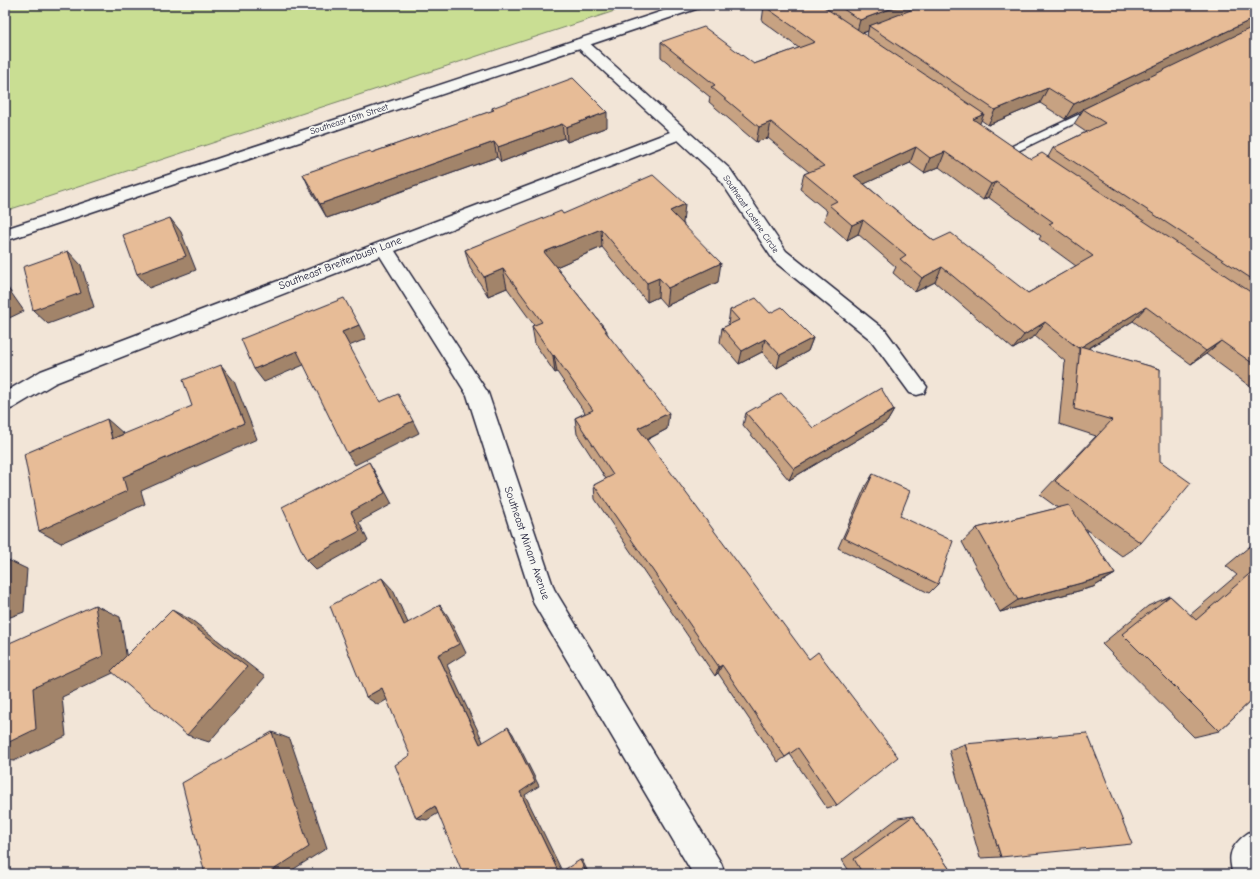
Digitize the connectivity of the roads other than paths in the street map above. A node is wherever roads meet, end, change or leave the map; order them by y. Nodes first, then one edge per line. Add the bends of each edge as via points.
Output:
1 (694, 5) edge
2 (581, 43) junction
3 (1106, 104) edge
4 (679, 134) junction
5 (1015, 149) edge
6 (5, 235) edge
7 (384, 246) junction
8 (917, 387) dead end
9 (5, 402) edge
10 (1255, 839) edge
11 (710, 874) edge
12 (1242, 874) edge

1 - 2 street, Southeast 15th Street
2 - 4 street, Southeast Lostine Circle
2 - 6 street, Southeast 15th Street
3 - 5 lane
4 - 7 street, Southeast Breitenbush Lane
4 - 8 street, Southeast Lostine Circle via 724,173 780,256 878,335
7 - 9 street, Southeast Breitenbush Lane via 48,377
7 - 11 street, Southeast Minam Avenue via 477,393 543,595
10 - 12 lane via 1240,855

